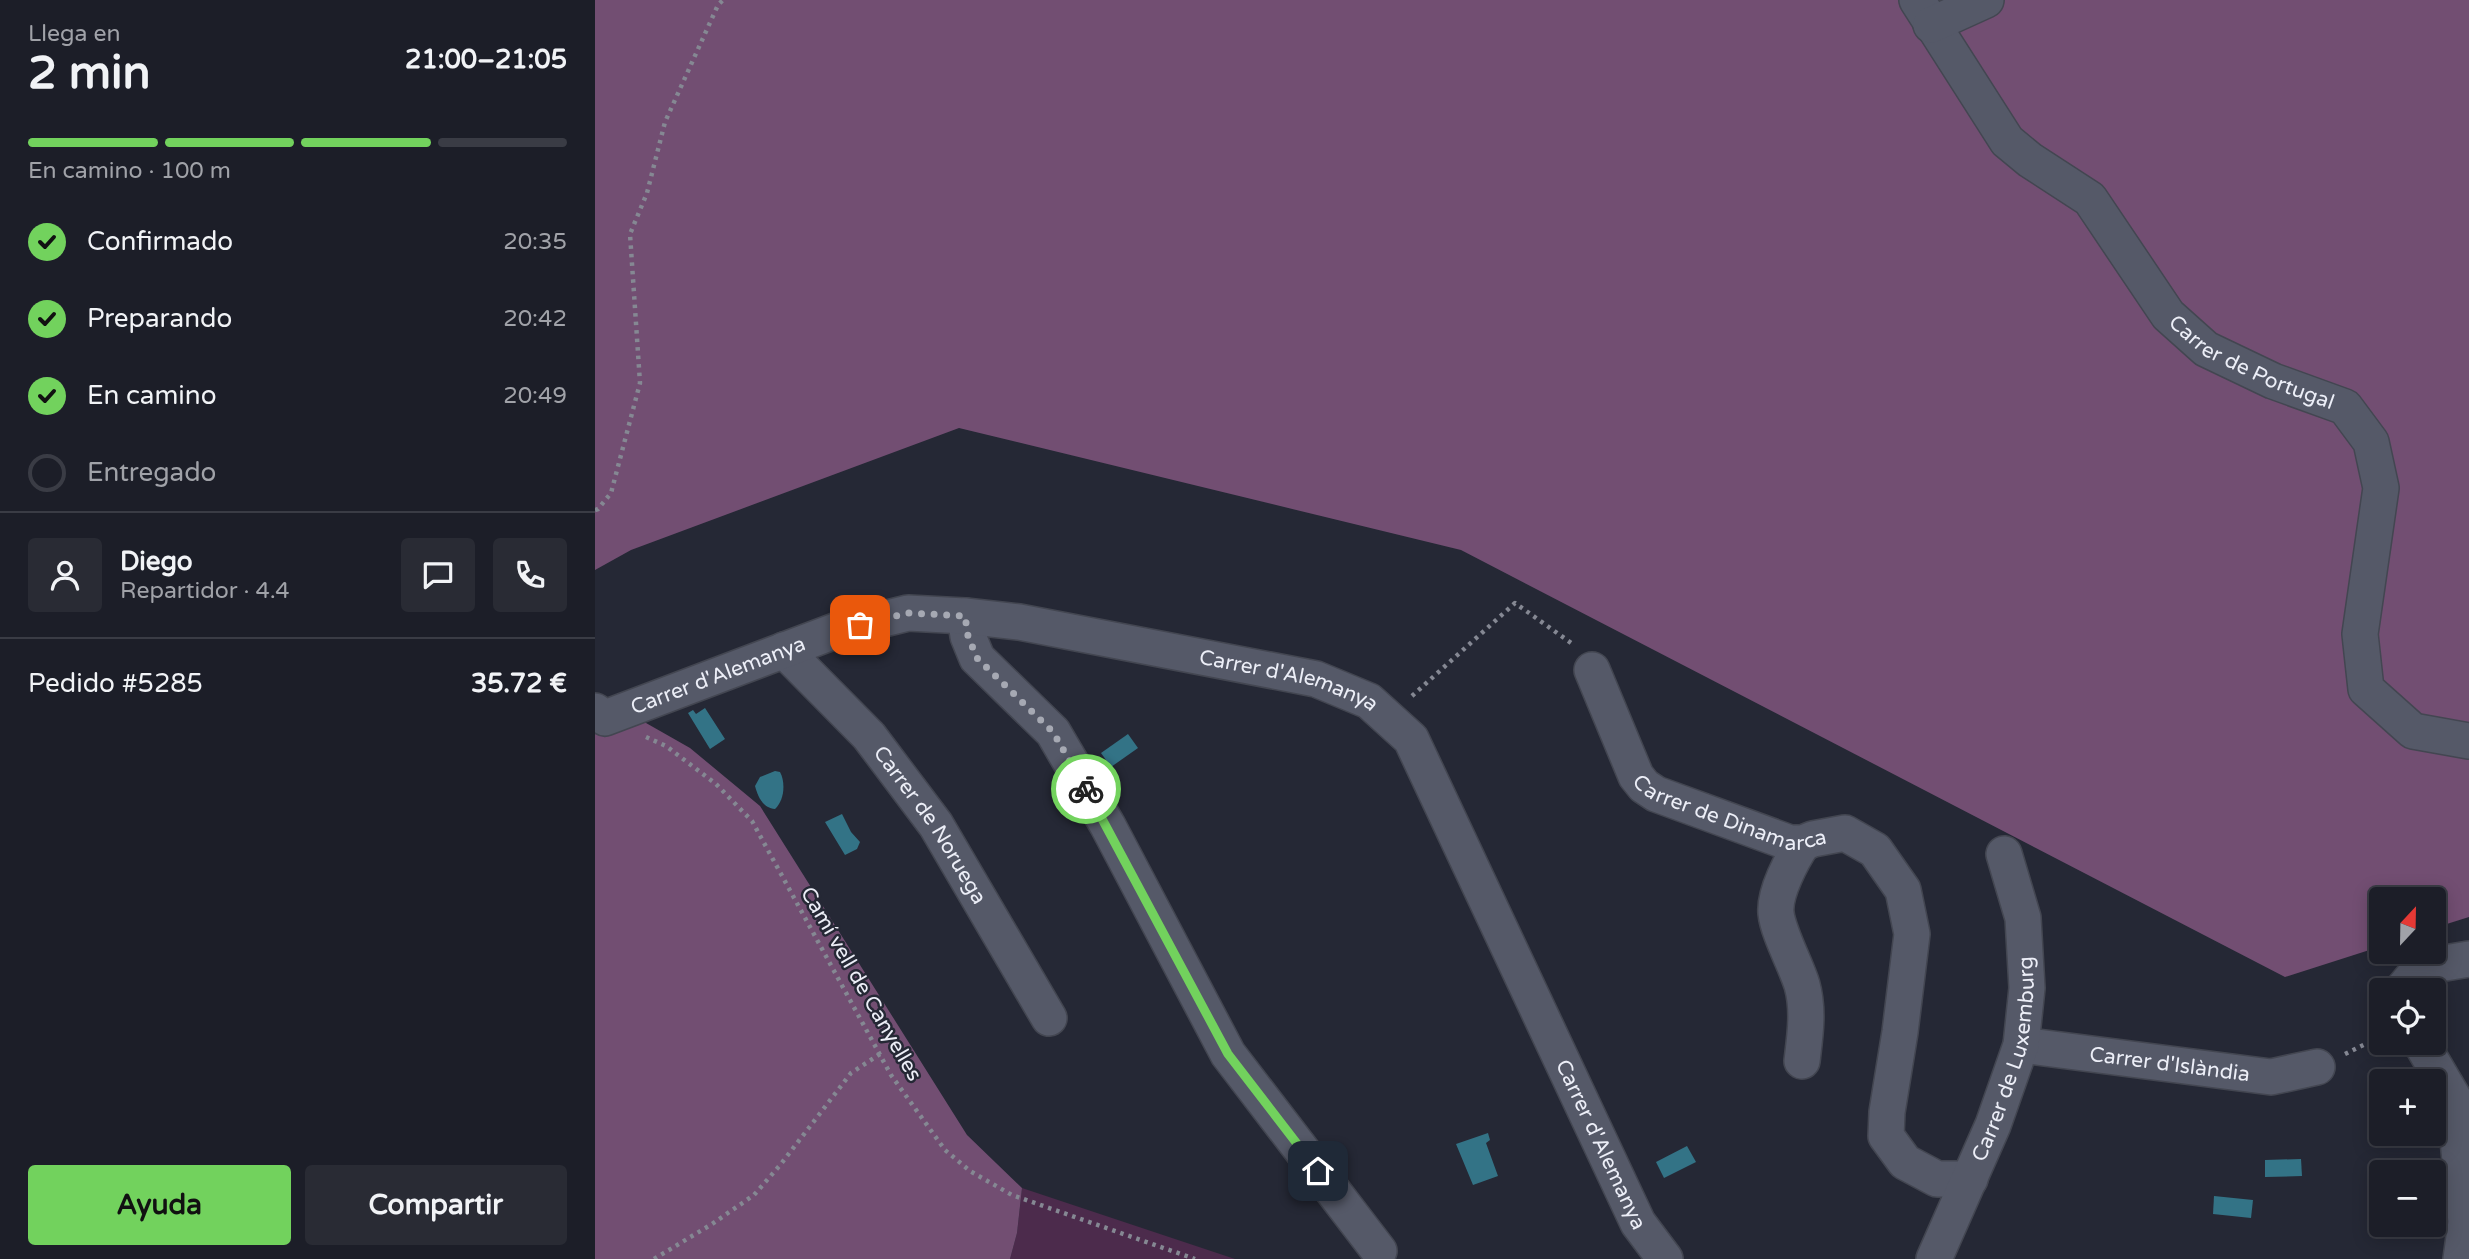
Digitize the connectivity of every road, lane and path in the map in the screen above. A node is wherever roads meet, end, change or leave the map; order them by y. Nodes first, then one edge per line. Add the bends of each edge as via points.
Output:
1 (723, 0) edge
2 (1986, 0) edge
3 (1925, 8) edge
4 (595, 510) edge
5 (965, 616) junction
6 (784, 650) junction
7 (1591, 670) joint
8 (600, 714) edge
9 (1388, 718) junction
10 (2469, 741) edge
11 (1803, 843) junction
12 (2004, 854) dead end
13 (2469, 959) edge
14 (2412, 978) edge
15 (1049, 1018) dead end
16 (2369, 1042) edge
17 (2021, 1045) junction
18 (880, 1054) junction
19 (2428, 1055) edge
20 (1802, 1061) dead end
21 (2317, 1067) joint
22 (1970, 1179) junction
23 (1379, 1251) dead end
24 (654, 1259) edge
25 (1195, 1259) edge
26 (1665, 1259) edge
27 (1934, 1259) edge
28 (2461, 1259) edge

1 - 4 path via 665,122 647,193 630,234 640,383 611,493
2 - 3 street
3 - 10 street, Carrer de Portugal via 2007,141 2089,199 2168,315 2206,349 2273,381 2345,407 2365,433 2381,488 2360,634 2366,689 2413,731
5 - 6 street, Carrer d'Alemanya via 908,613 835,631
5 - 9 street, Carrer d'Alemanya via 1019,622 1316,679 1369,701
5 - 23 street via 977,658 1053,732 1228,1054
6 - 8 street, Carrer d'Alemanya
6 - 15 street, Carrer de Noruega via 869,736 936,825
7 - 9 path via 1591,657 1515,603
7 - 11 street, Carrer de Dinamarca via 1644,786 1790,843
8 - 18 path, Camí vell de Canyelles via 666,746 716,784 752,821
9 - 26 street, Carrer d'Alemanya via 1411,739 1638,1223
11 - 20 street via 1781,887 1776,912 1803,988 1807,1023
11 - 22 street, Carrer de Dinamarca via 1845,834 1875,850 1903,890 1912,934 1886,1136 1905,1161 1937,1179
12 - 17 street, Carrer de Luxemburg via 2023,918 2027,988
13 - 14 street via 2421,967
16 - 21 path
17 - 21 street, Carrer d'Islàndia via 2271,1077
17 - 22 street, Carrer de Luxemburg
18 - 24 path via 851,1073 754,1195
18 - 25 path, Camí vell de Canyelles via 945,1150 969,1171 1012,1195
19 - 28 street via 2454,1099 2466,1222
22 - 27 street, Carrer de Luxemburg

